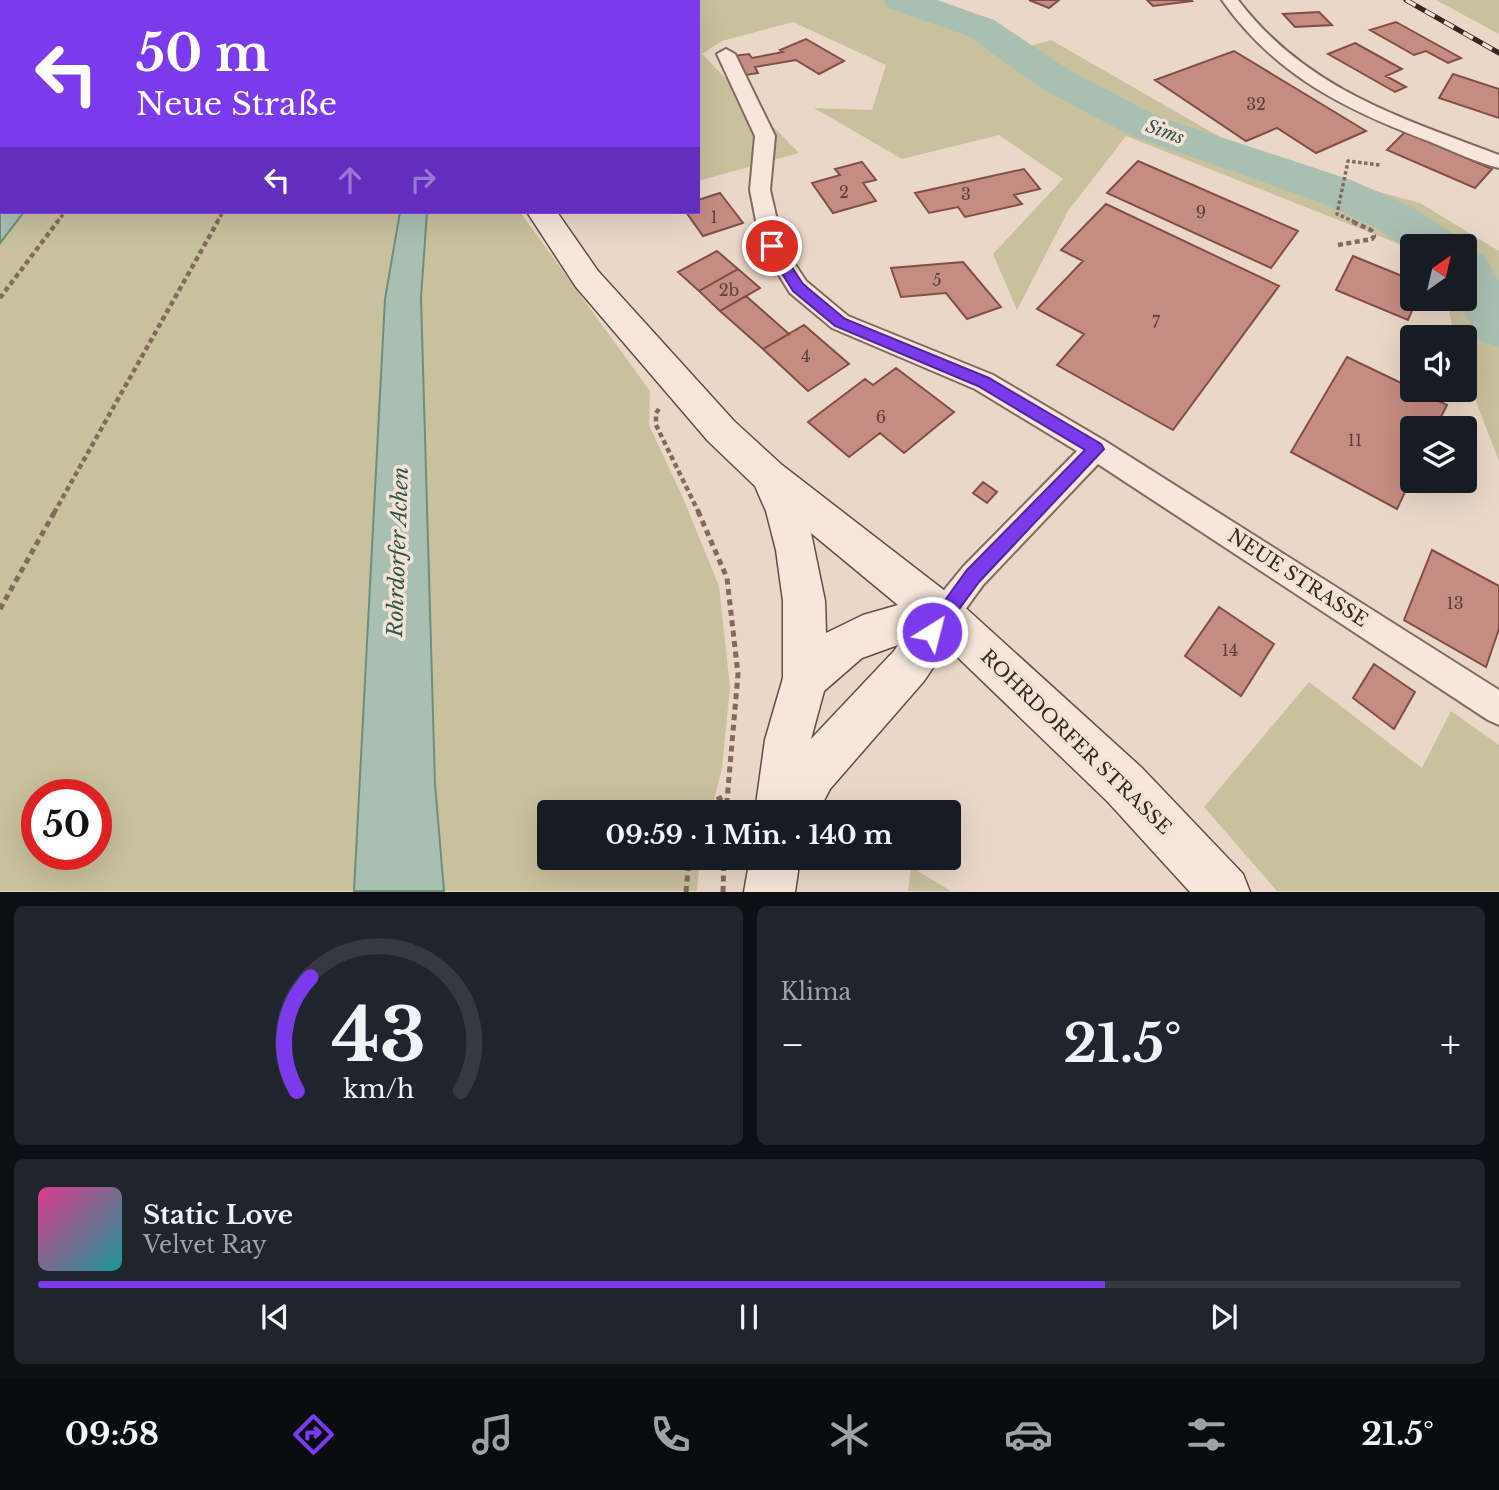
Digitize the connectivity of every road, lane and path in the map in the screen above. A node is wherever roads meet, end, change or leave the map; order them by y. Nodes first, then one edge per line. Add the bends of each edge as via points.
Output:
1 (1230, 0) edge
2 (726, 54) dead end
3 (1499, 162) edge
4 (1380, 165) dead end
5 (63, 214) edge
6 (222, 214) edge
7 (543, 214) edge
8 (1338, 245) dead end
9 (0, 298) edge
10 (679, 384) junction
11 (1096, 449) junction
12 (769, 476) junction
13 (0, 609) edge
14 (943, 615) junction
15 (805, 678) junction
16 (1499, 709) edge
17 (726, 795) junction
18 (716, 800) edge
19 (726, 800) edge
20 (780, 800) edge
21 (798, 800) edge
22 (688, 870) edge
23 (724, 870) edge
24 (773, 870) edge
25 (686, 891) edge
26 (723, 891) edge
27 (769, 891) edge
28 (1224, 891) edge

1 - 3 street via 1256,37 1314,80 1393,120
2 - 11 street, NEUE STRASSE via 765,136 760,190 772,246 798,288 840,322 984,382
4 - 8 path via 1348,161 1337,214 1371,230 1374,236
5 - 9 path
6 - 13 path
7 - 10 main road, ROHRDORFER STRASSE via 587,279
10 - 12 main road, ROHRDORFER STRASSE
10 - 17 path via 656,414 656,425 727,578 738,674
11 - 14 street via 973,576
11 - 16 street, NEUE STRASSE
12 - 14 main road, ROHRDORFER STRASSE
12 - 15 main road via 796,550 804,601
14 - 15 main road via 878,629 848,643
14 - 21 main road via 909,666 813,772
14 - 28 main road, ROHRDORFER STRASSE via 1125,785
15 - 20 main road via 788,740
17 - 18 path
17 - 19 path
22 - 25 path
23 - 26 path
24 - 27 main road

